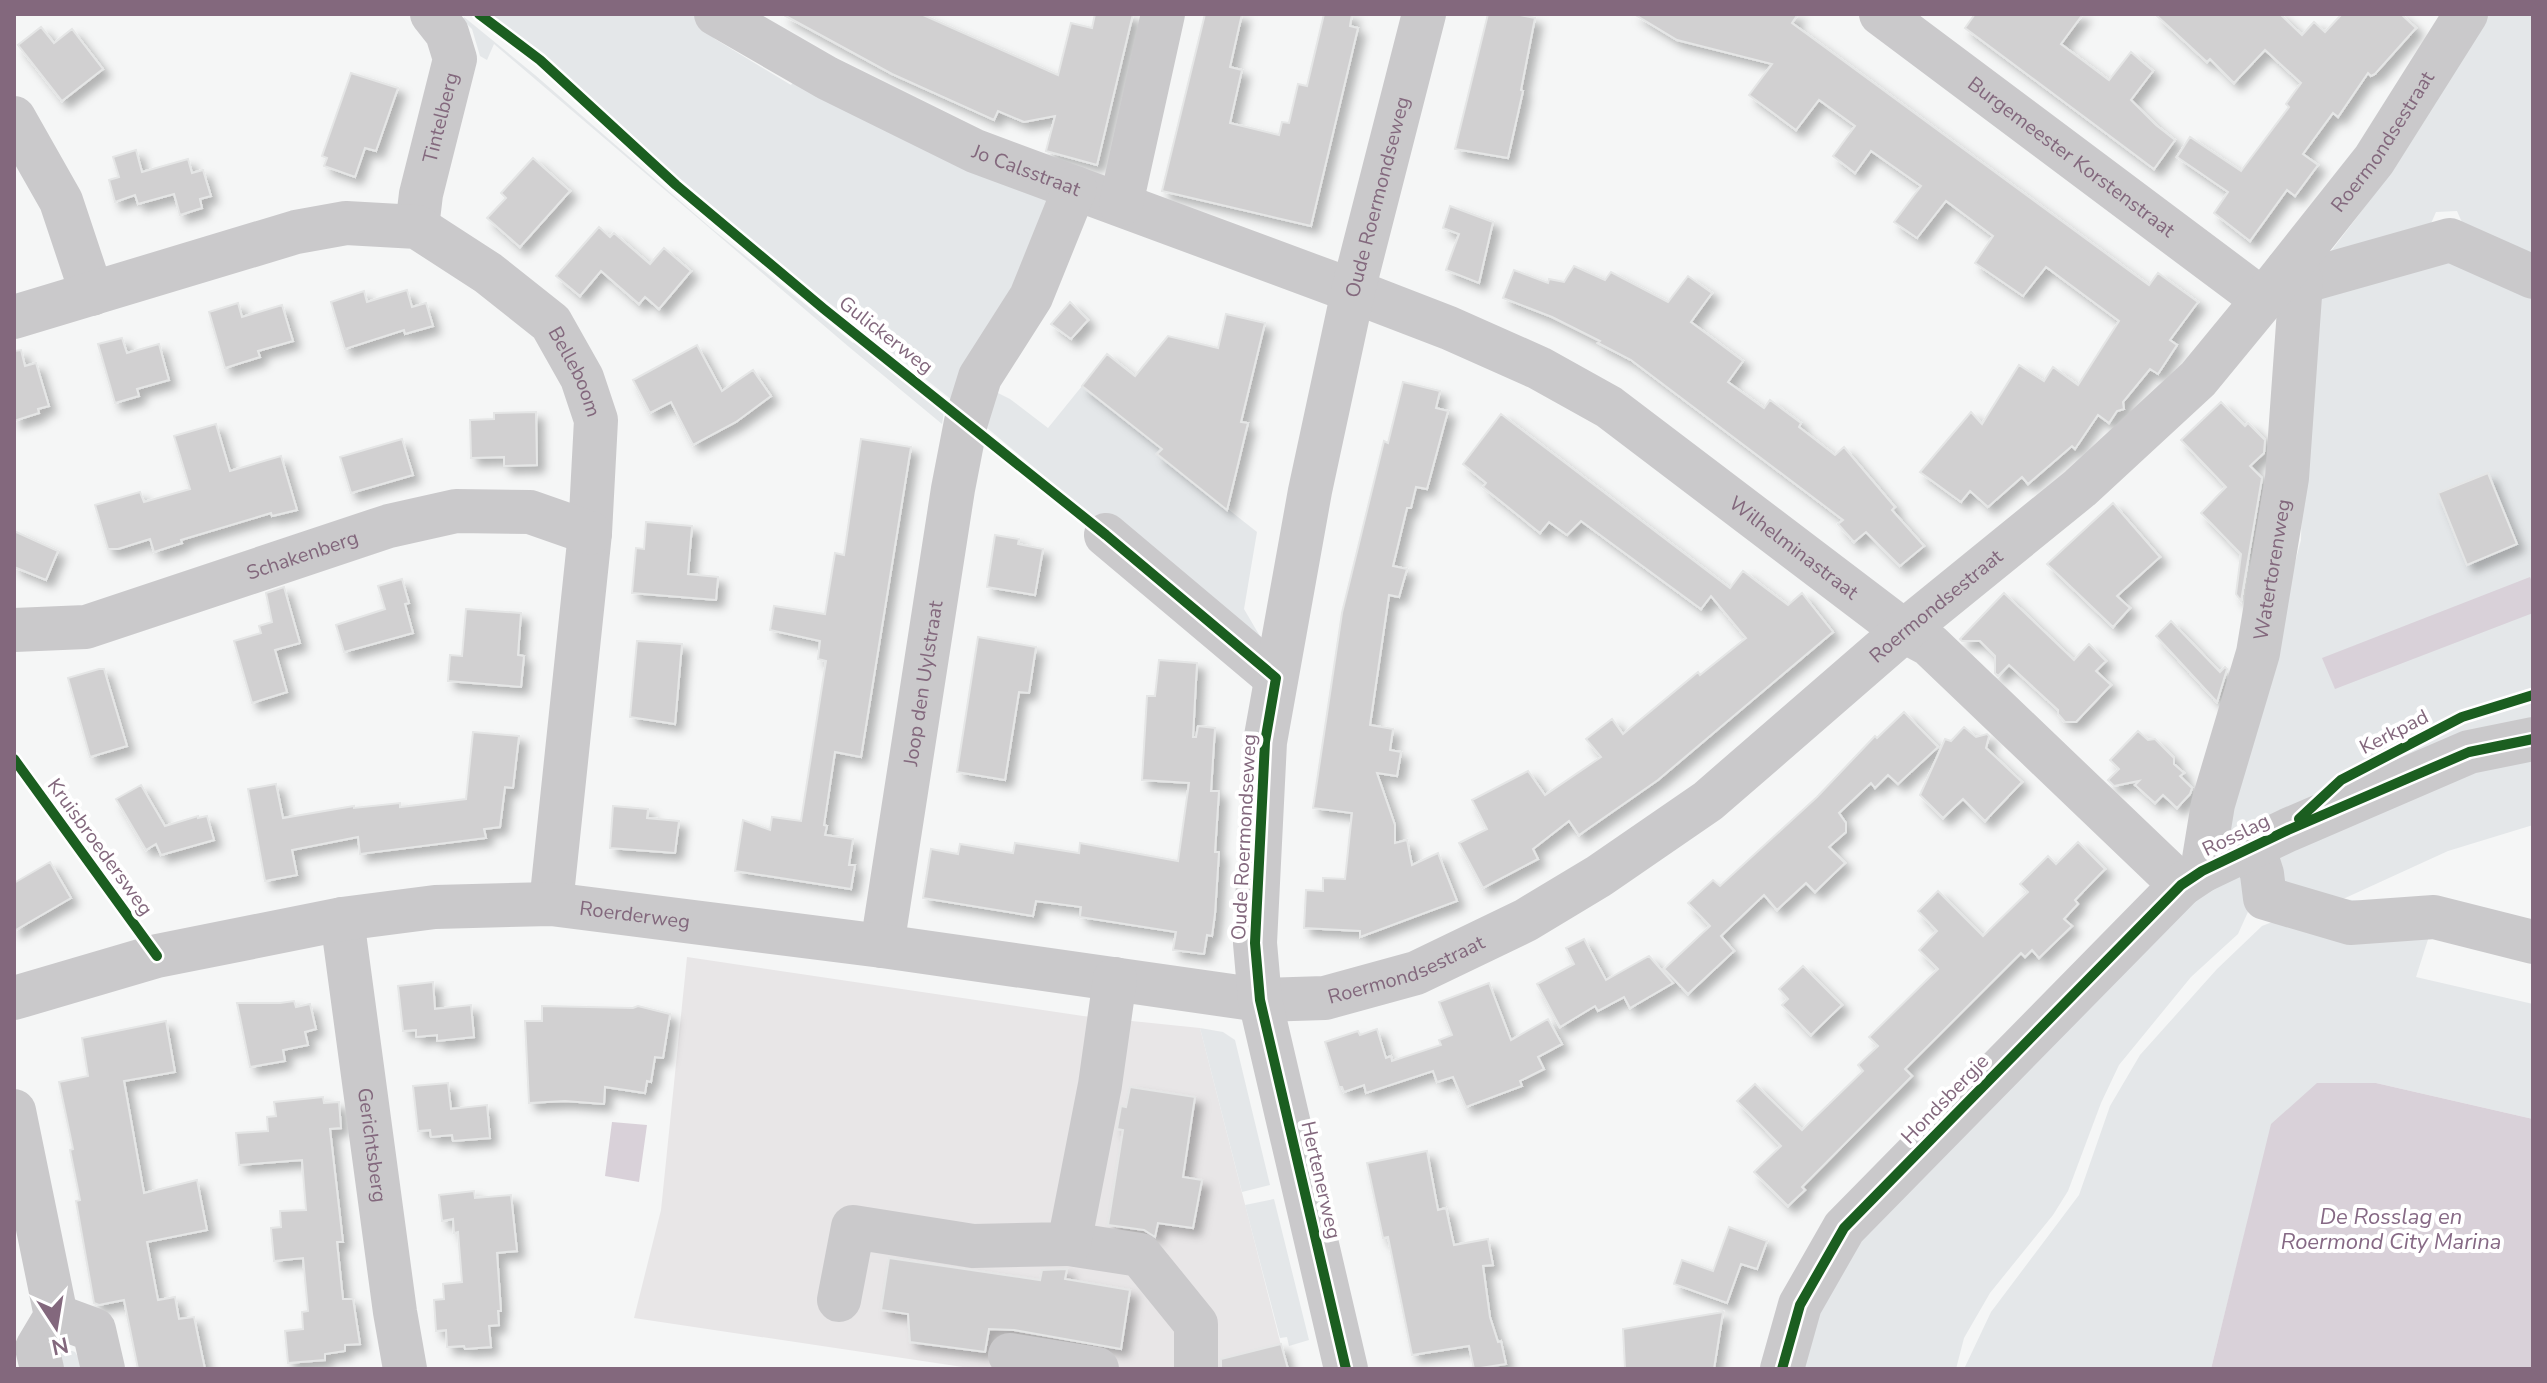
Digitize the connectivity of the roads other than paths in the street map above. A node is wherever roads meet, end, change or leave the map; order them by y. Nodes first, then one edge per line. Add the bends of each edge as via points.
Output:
1 (432, 14) edge
2 (716, 14) edge
3 (1163, 14) edge
4 (1424, 14) edge
5 (1881, 14) edge
6 (2466, 14) edge
7 (14, 118) edge
8 (1075, 188) junction
9 (1121, 204) junction
10 (417, 227) junction
11 (2533, 277) edge
12 (2284, 284) junction
13 (1353, 291) junction
14 (92, 294) junction
15 (14, 317) edge
16 (590, 533) junction
17 (1106, 535) dead end
18 (14, 630) edge
19 (1904, 631) junction
20 (1276, 678) junction
21 (2533, 739) edge
22 (2253, 846) junction
23 (2191, 878) junction
24 (551, 904) junction
25 (342, 919) junction
26 (2533, 942) edge
27 (882, 946) junction
28 (1115, 979) junction
29 (14, 998) edge
30 (1260, 1000) junction
31 (14, 1111) edge
32 (1069, 1244) junction
33 (839, 1300) dead end
34 (45, 1344) edge
35 (1010, 1355) dead end
36 (103, 1369) edge
37 (405, 1369) edge
38 (1097, 1369) edge
39 (1196, 1369) edge
40 (1346, 1369) edge
41 (1782, 1369) edge

1 - 10 street, Tintelberg via 447,33 455,59
2 - 8 street, Jo Calsstraat via 827,78 975,151
3 - 9 street
4 - 13 street, Oude Roermondseweg
5 - 12 street, Burgemeester Korstenstraat
6 - 12 street, Roermondsestraat via 2374,160
7 - 14 street via 61,201
8 - 9 street, Jo Calsstraat
8 - 27 street, Joop den Uylstraat via 1031,297 980,377 966,422
9 - 13 street, Jo Calsstraat
10 - 14 street, Belleboom via 346,223 296,232
10 - 16 street, Belleboom via 551,323 582,378 596,420
11 - 12 street via 2450,240
12 - 19 street, Roermondsestraat via 2198,379 2091,478
12 - 23 street, Watertorenweg via 2287,478 2258,653
13 - 19 street, Wilhelminastraat via 1539,368 1609,407
13 - 20 street, Oude Roermondseweg
14 - 15 street, Belleboom
16 - 18 street, Schakenberg via 530,512 456,511 389,526 86,627
16 - 24 street, Belleboom
17 - 20 street
19 - 23 street, Wilhelminastraat via 1930,645
19 - 30 street, Roermondsestraat via 1708,801 1526,920 1416,973 1325,998
20 - 30 street, Oude Roermondseweg via 1265,742 1255,943
21 - 22 street, Rosslag via 2469,752
22 - 23 street, Rosslag
22 - 26 street via 2265,898 2350,923 2434,917
23 - 41 street, Hondsbergje via 1844,1228 1800,1305
24 - 25 street, Roerderweg via 435,907
24 - 27 street, Roerderweg
25 - 29 street, Roerderweg via 157,956
25 - 37 street, Gerichtsberg
27 - 28 street, Roerderweg
28 - 30 street, Roerderweg
28 - 32 street
30 - 40 street, Hertenerweg
31 - 34 street
32 - 33 street via 973,1246 853,1227
32 - 39 street via 1140,1255 1196,1324
34 - 36 street via 94,1330
35 - 38 street

